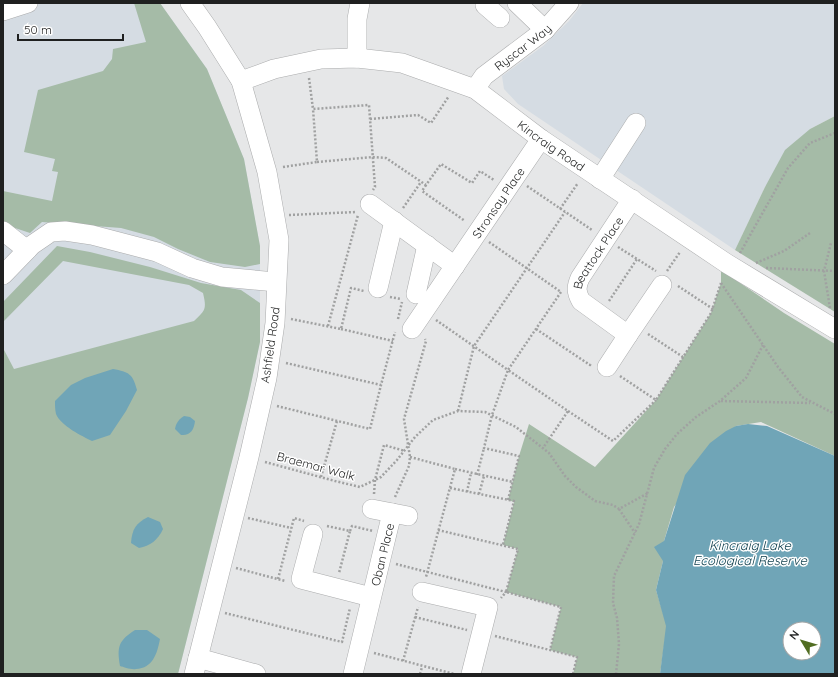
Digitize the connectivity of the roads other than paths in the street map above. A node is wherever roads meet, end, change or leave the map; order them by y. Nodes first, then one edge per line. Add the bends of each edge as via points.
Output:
1 (28, 3) edge
2 (190, 3) edge
3 (360, 3) edge
4 (569, 3) edge
5 (483, 4) edge
6 (523, 5) edge
7 (3, 11) edge
8 (500, 18) dead end
9 (545, 30) junction
10 (357, 58) junction
11 (241, 81) junction
12 (467, 86) junction
13 (636, 123) dead end
14 (541, 139) junction
15 (594, 174) junction
16 (371, 199) road end
17 (632, 199) junction
18 (394, 221) junction
19 (3, 231) edge
20 (427, 245) junction
21 (27, 250) junction
22 (455, 266) junction
23 (3, 275) edge
24 (664, 280) road end
25 (276, 282) junction
26 (377, 292) road end
27 (416, 294) dead end
28 (410, 321) road end
29 (634, 326) junction
30 (834, 329) edge
31 (606, 367) road end
32 (372, 509) road end
33 (313, 534) dead end
34 (422, 592) road end
35 (372, 597) junction
36 (196, 666) edge
37 (256, 674) edge
38 (354, 674) edge
39 (471, 674) edge

1 - 7 street
2 - 11 street, Ashfield Road
3 - 10 street via 357,19
4 - 9 street, Ryscar Way
5 - 8 street
6 - 9 street
9 - 12 street, Ryscar Way
10 - 11 street, Kincraig Road via 321,59 274,69
10 - 12 street, Kincraig Road via 402,62
11 - 25 street, Ashfield Road via 266,169 278,240
12 - 14 street, Kincraig Road
13 - 15 street
14 - 15 street, Kincraig Road
14 - 22 street, Stronsay Place
15 - 17 street, Kincraig Road
16 - 18 street
17 - 29 street, Beattock Place via 576,287 569,291 577,294 581,301 599,315
17 - 30 street, Kincraig Road via 689,238 726,272
18 - 20 street
18 - 26 street
19 - 21 street
20 - 22 street
20 - 27 street
21 - 23 street
21 - 25 street via 51,232 66,231 157,252 192,268 222,277
22 - 28 street, Stronsay Place
24 - 29 street
25 - 36 street, Ashfield Road via 276,316 270,359 249,457
29 - 31 street
32 - 35 street, Oban Place via 400,515 387,534
33 - 35 street, Oban Place via 302,579
34 - 39 street via 488,608
35 - 38 street, Oban Place
36 - 37 street

